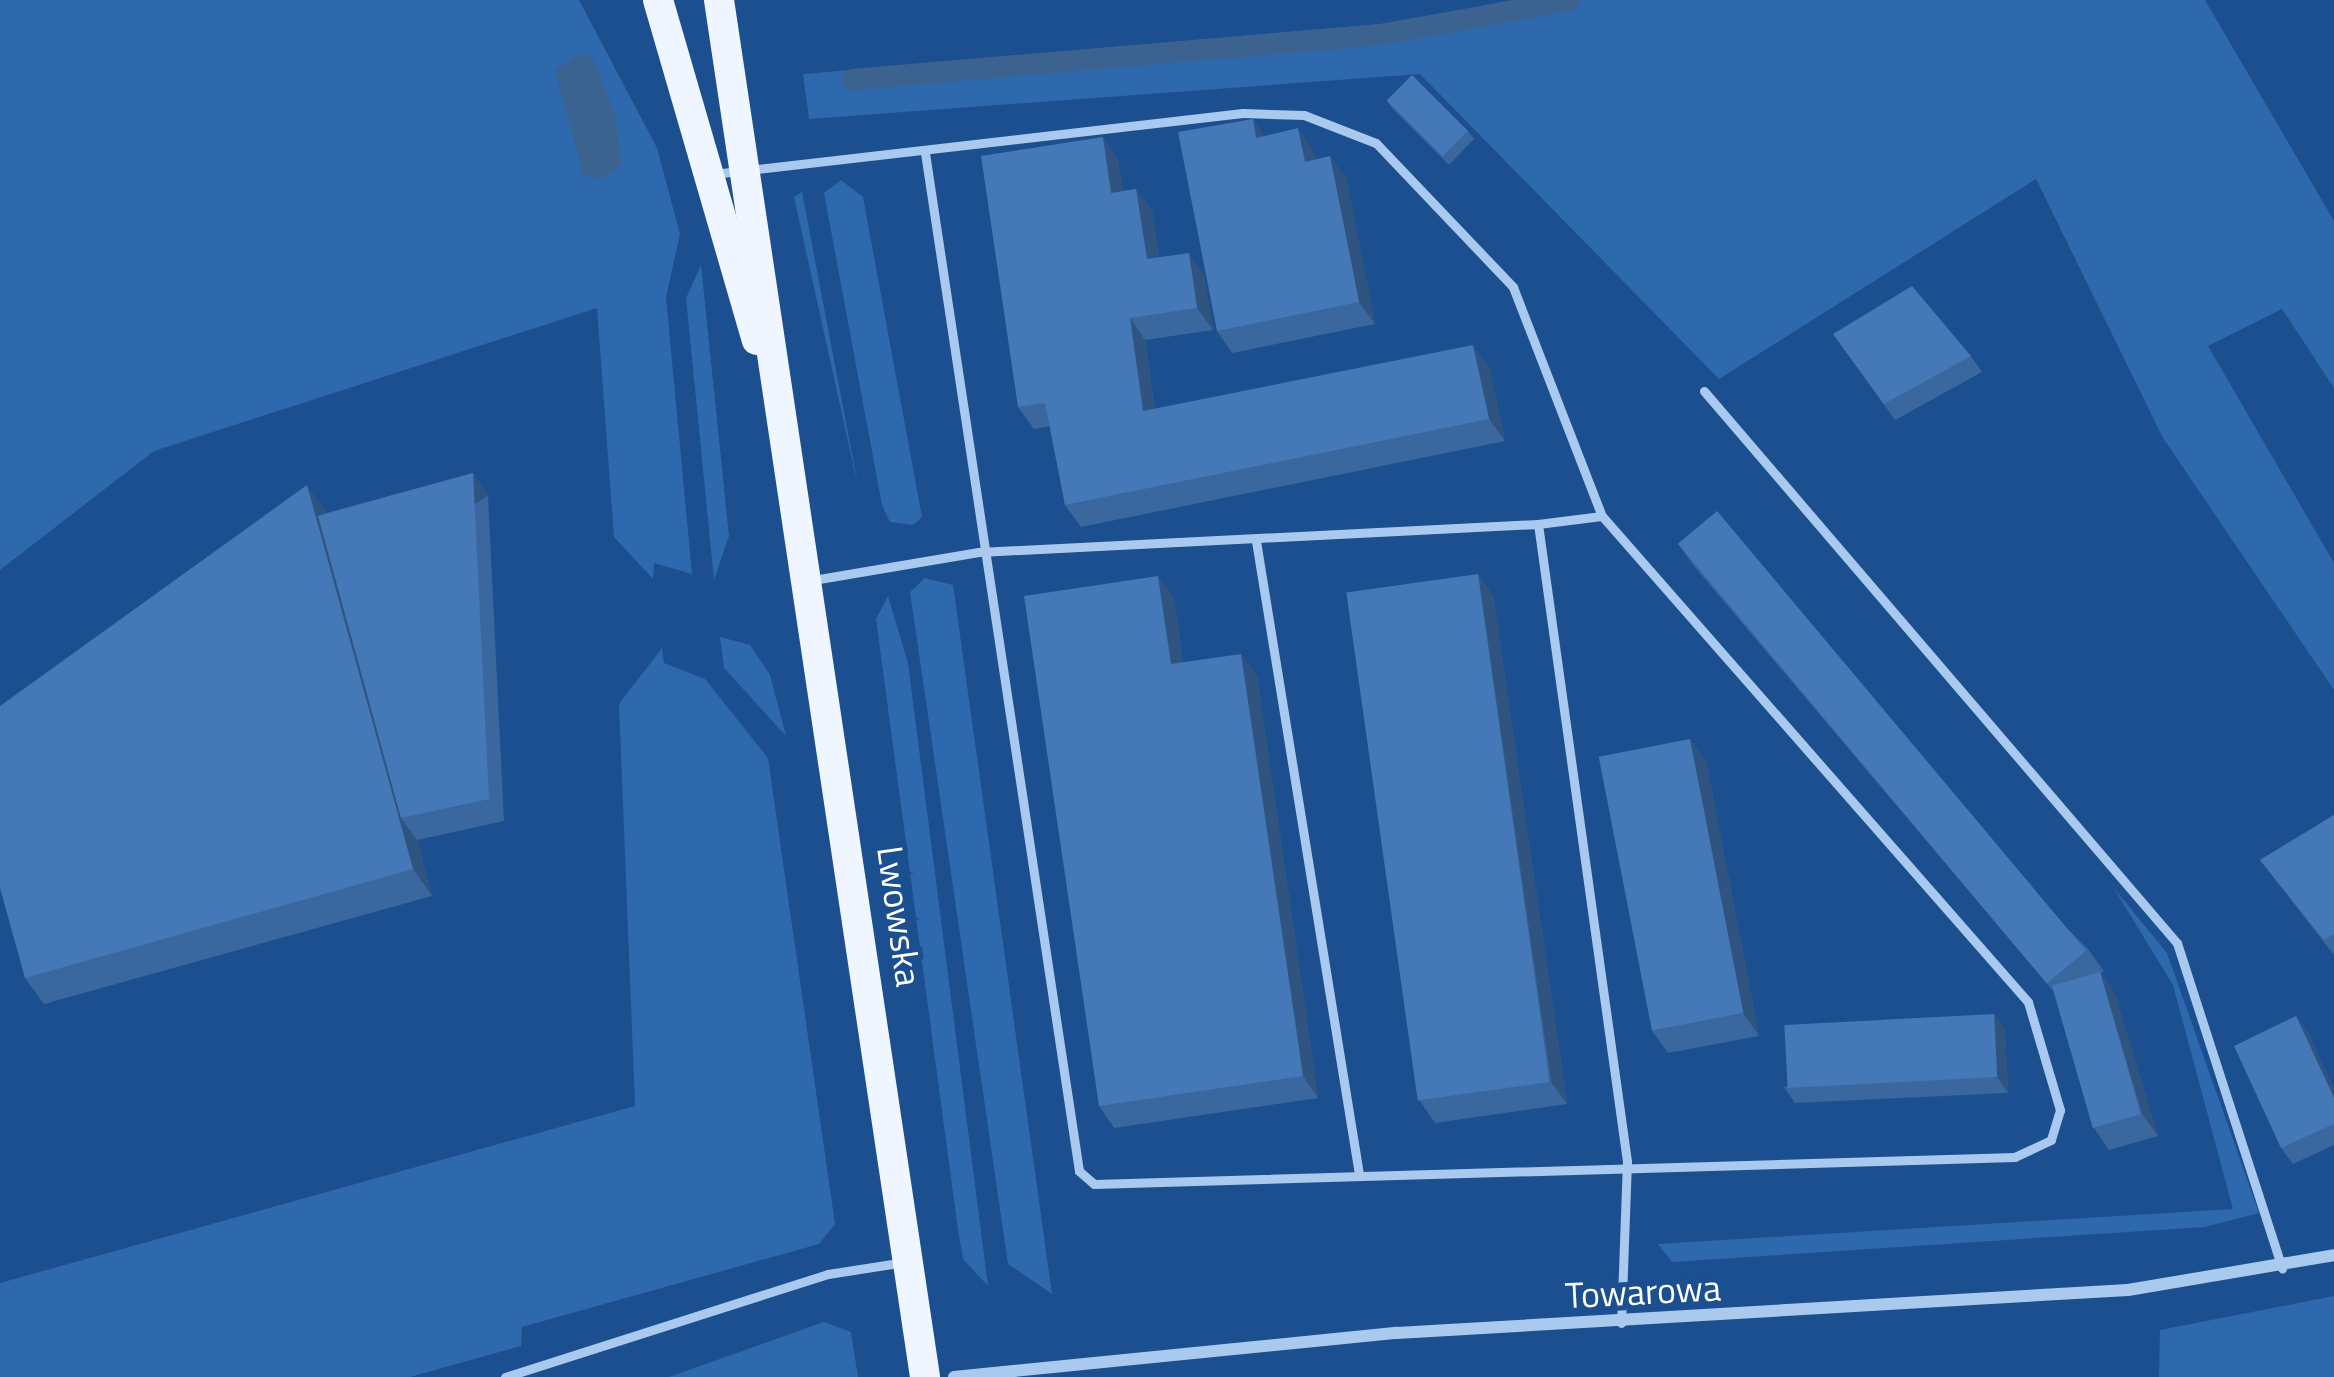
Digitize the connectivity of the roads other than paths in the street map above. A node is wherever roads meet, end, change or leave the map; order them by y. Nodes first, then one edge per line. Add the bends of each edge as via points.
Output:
1 (658, 0) edge
2 (719, 0) edge
3 (926, 153) junction
4 (746, 168) junction
5 (709, 175) junction
6 (1704, 391) dead end
7 (794, 466) junction
8 (1602, 516) junction
9 (1538, 524) junction
10 (1256, 541) junction
11 (979, 552) junction
12 (813, 580) junction
13 (1628, 1161) junction
14 (1359, 1174) junction
15 (2334, 1255) edge
16 (910, 1261) junction
17 (2282, 1268) junction
18 (1622, 1323) junction
19 (506, 1377) edge
20 (925, 1377) edge
21 (954, 1377) edge

1 - 5 main road, Lwowska
2 - 4 main road, Lwowska
3 - 4 lane
3 - 8 lane via 1243,113 1350,128 1450,211 1513,287
3 - 11 lane
4 - 5 lane
4 - 7 main road, Lwowska
5 - 7 main road, Lwowska
6 - 17 lane via 2177,943
7 - 12 main road, Lwowska
8 - 9 lane
8 - 13 lane via 2028,1002 2060,1110 2050,1140 2015,1157
9 - 10 lane
9 - 13 lane
10 - 11 lane
10 - 14 lane
11 - 12 lane
11 - 14 lane via 1078,1171 1109,1187
12 - 16 main road, Lwowska
13 - 14 lane
13 - 18 lane
15 - 17 street, Towarowa
16 - 19 lane via 828,1274
16 - 20 main road, Lwowska
17 - 18 street, Towarowa via 2128,1290
18 - 21 street, Towarowa via 1397,1333

